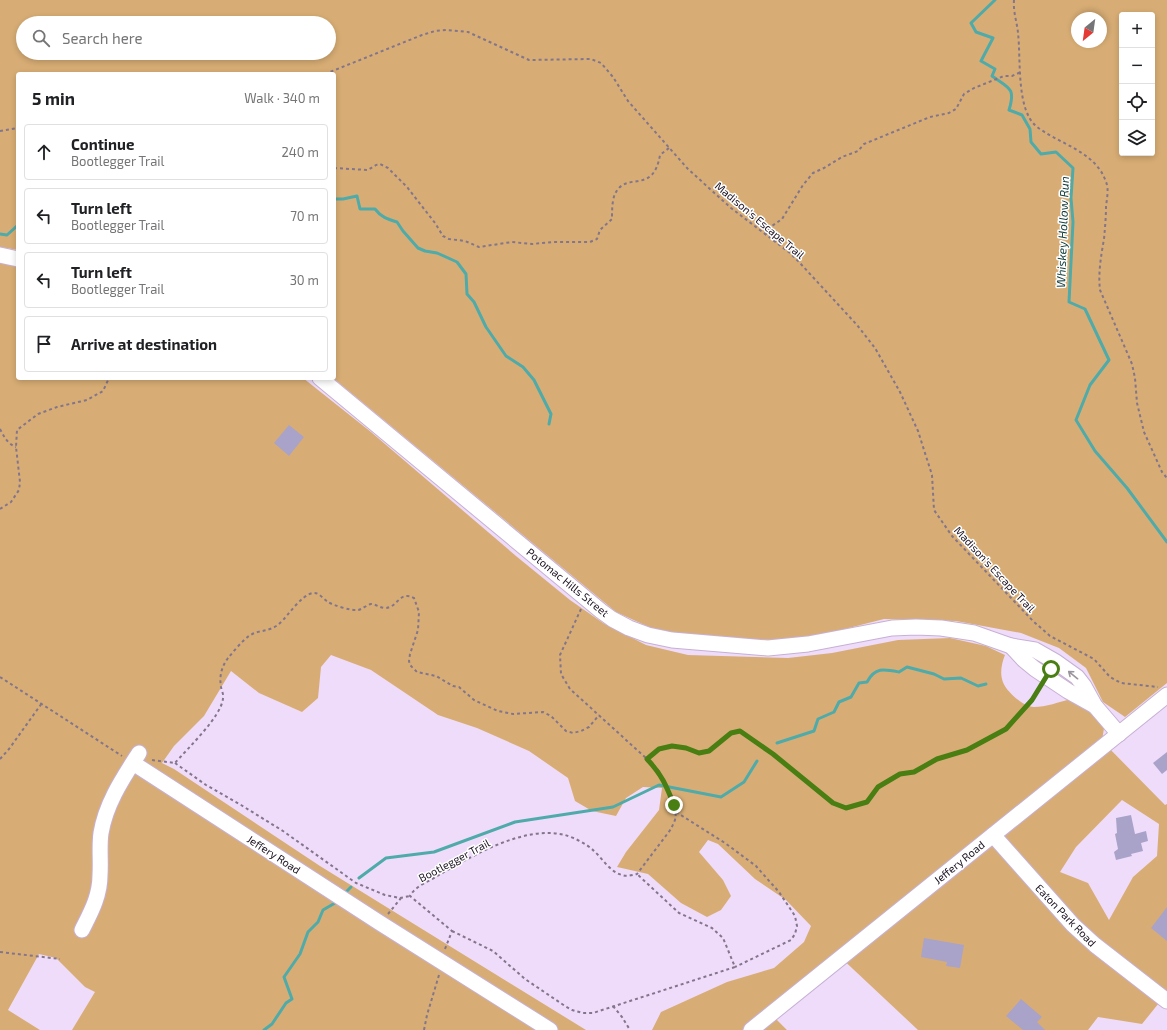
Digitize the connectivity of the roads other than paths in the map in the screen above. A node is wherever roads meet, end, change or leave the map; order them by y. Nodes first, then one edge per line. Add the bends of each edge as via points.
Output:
1 (0, 255) edge
2 (16, 259) edge
3 (322, 380) edge
4 (1011, 646) junction
5 (1165, 691) edge
6 (1095, 706) junction
7 (1119, 734) junction
8 (993, 835) junction
9 (82, 930) dead end
10 (1167, 1001) edge
11 (550, 1030) edge
12 (751, 1030) edge

1 - 2 street
3 - 4 street, Potomac Hills Street via 585,598 612,619 629,628 672,640 768,648 808,644 892,628 941,628 974,633
4 - 6 street, Potomac Hills Street via 1024,660 1046,676
6 -> 4 street, Potomac Hills Street via 1077,677 1036,650
5 - 7 street, Jeffery Road
6 - 7 street, Potomac Hills Street
7 - 8 street, Jeffery Road
8 - 10 street, Eaton Park Road via 1054,905 1091,942
8 - 12 street, Jeffery Road
9 - 11 street, Jeffery Road via 96,902 99,888 100,840 106,813 136,759 380,923

